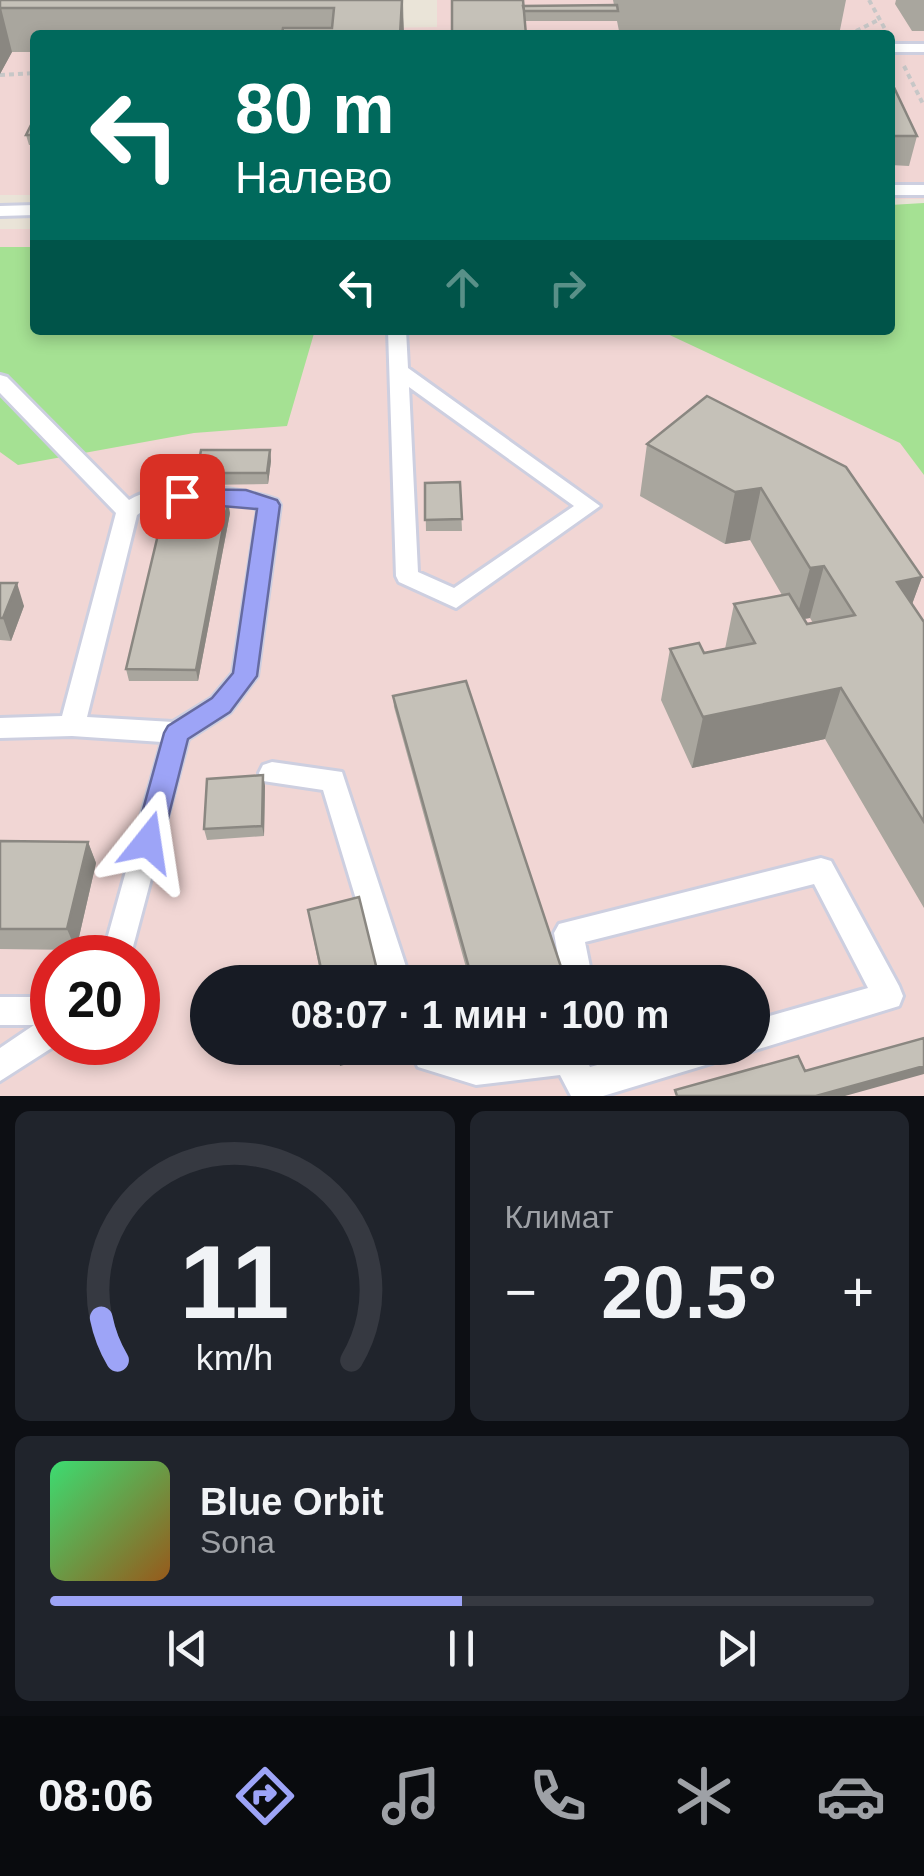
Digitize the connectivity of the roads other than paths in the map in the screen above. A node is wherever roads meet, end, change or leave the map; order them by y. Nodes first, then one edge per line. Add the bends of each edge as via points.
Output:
1 (895, 44) edge
2 (924, 48) edge
3 (895, 190) edge
4 (924, 190) edge
5 (0, 210) edge
6 (30, 210) edge
7 (397, 335) edge
8 (398, 370) junction
9 (3, 394) edge
10 (127, 511) junction
11 (72, 726) junction
12 (0, 728) edge
13 (177, 733) junction
14 (272, 773) dead end
15 (122, 935) edge
16 (391, 965) edge
17 (575, 965) edge
18 (0, 1011) edge
19 (30, 1011) edge
20 (770, 1031) edge
21 (30, 1046) edge
22 (459, 1065) edge
23 (518, 1065) edge
24 (622, 1065) edge
25 (0, 1066) edge
26 (579, 1073) edge

1 - 2 lane
3 - 4 lane
5 - 6 lane
7 - 8 lane
8 - 8 lane via 589,506 456,599 407,576
9 - 10 lane
10 - 11 lane
10 - 13 lane via 151,496 246,498 269,505 245,676 221,705
11 - 12 lane
11 - 13 lane
13 - 15 lane
14 - 16 lane via 334,780
17 - 20 lane via 569,934 821,870 888,996
18 - 19 lane
21 - 25 lane
22 - 23 lane
24 - 26 lane

